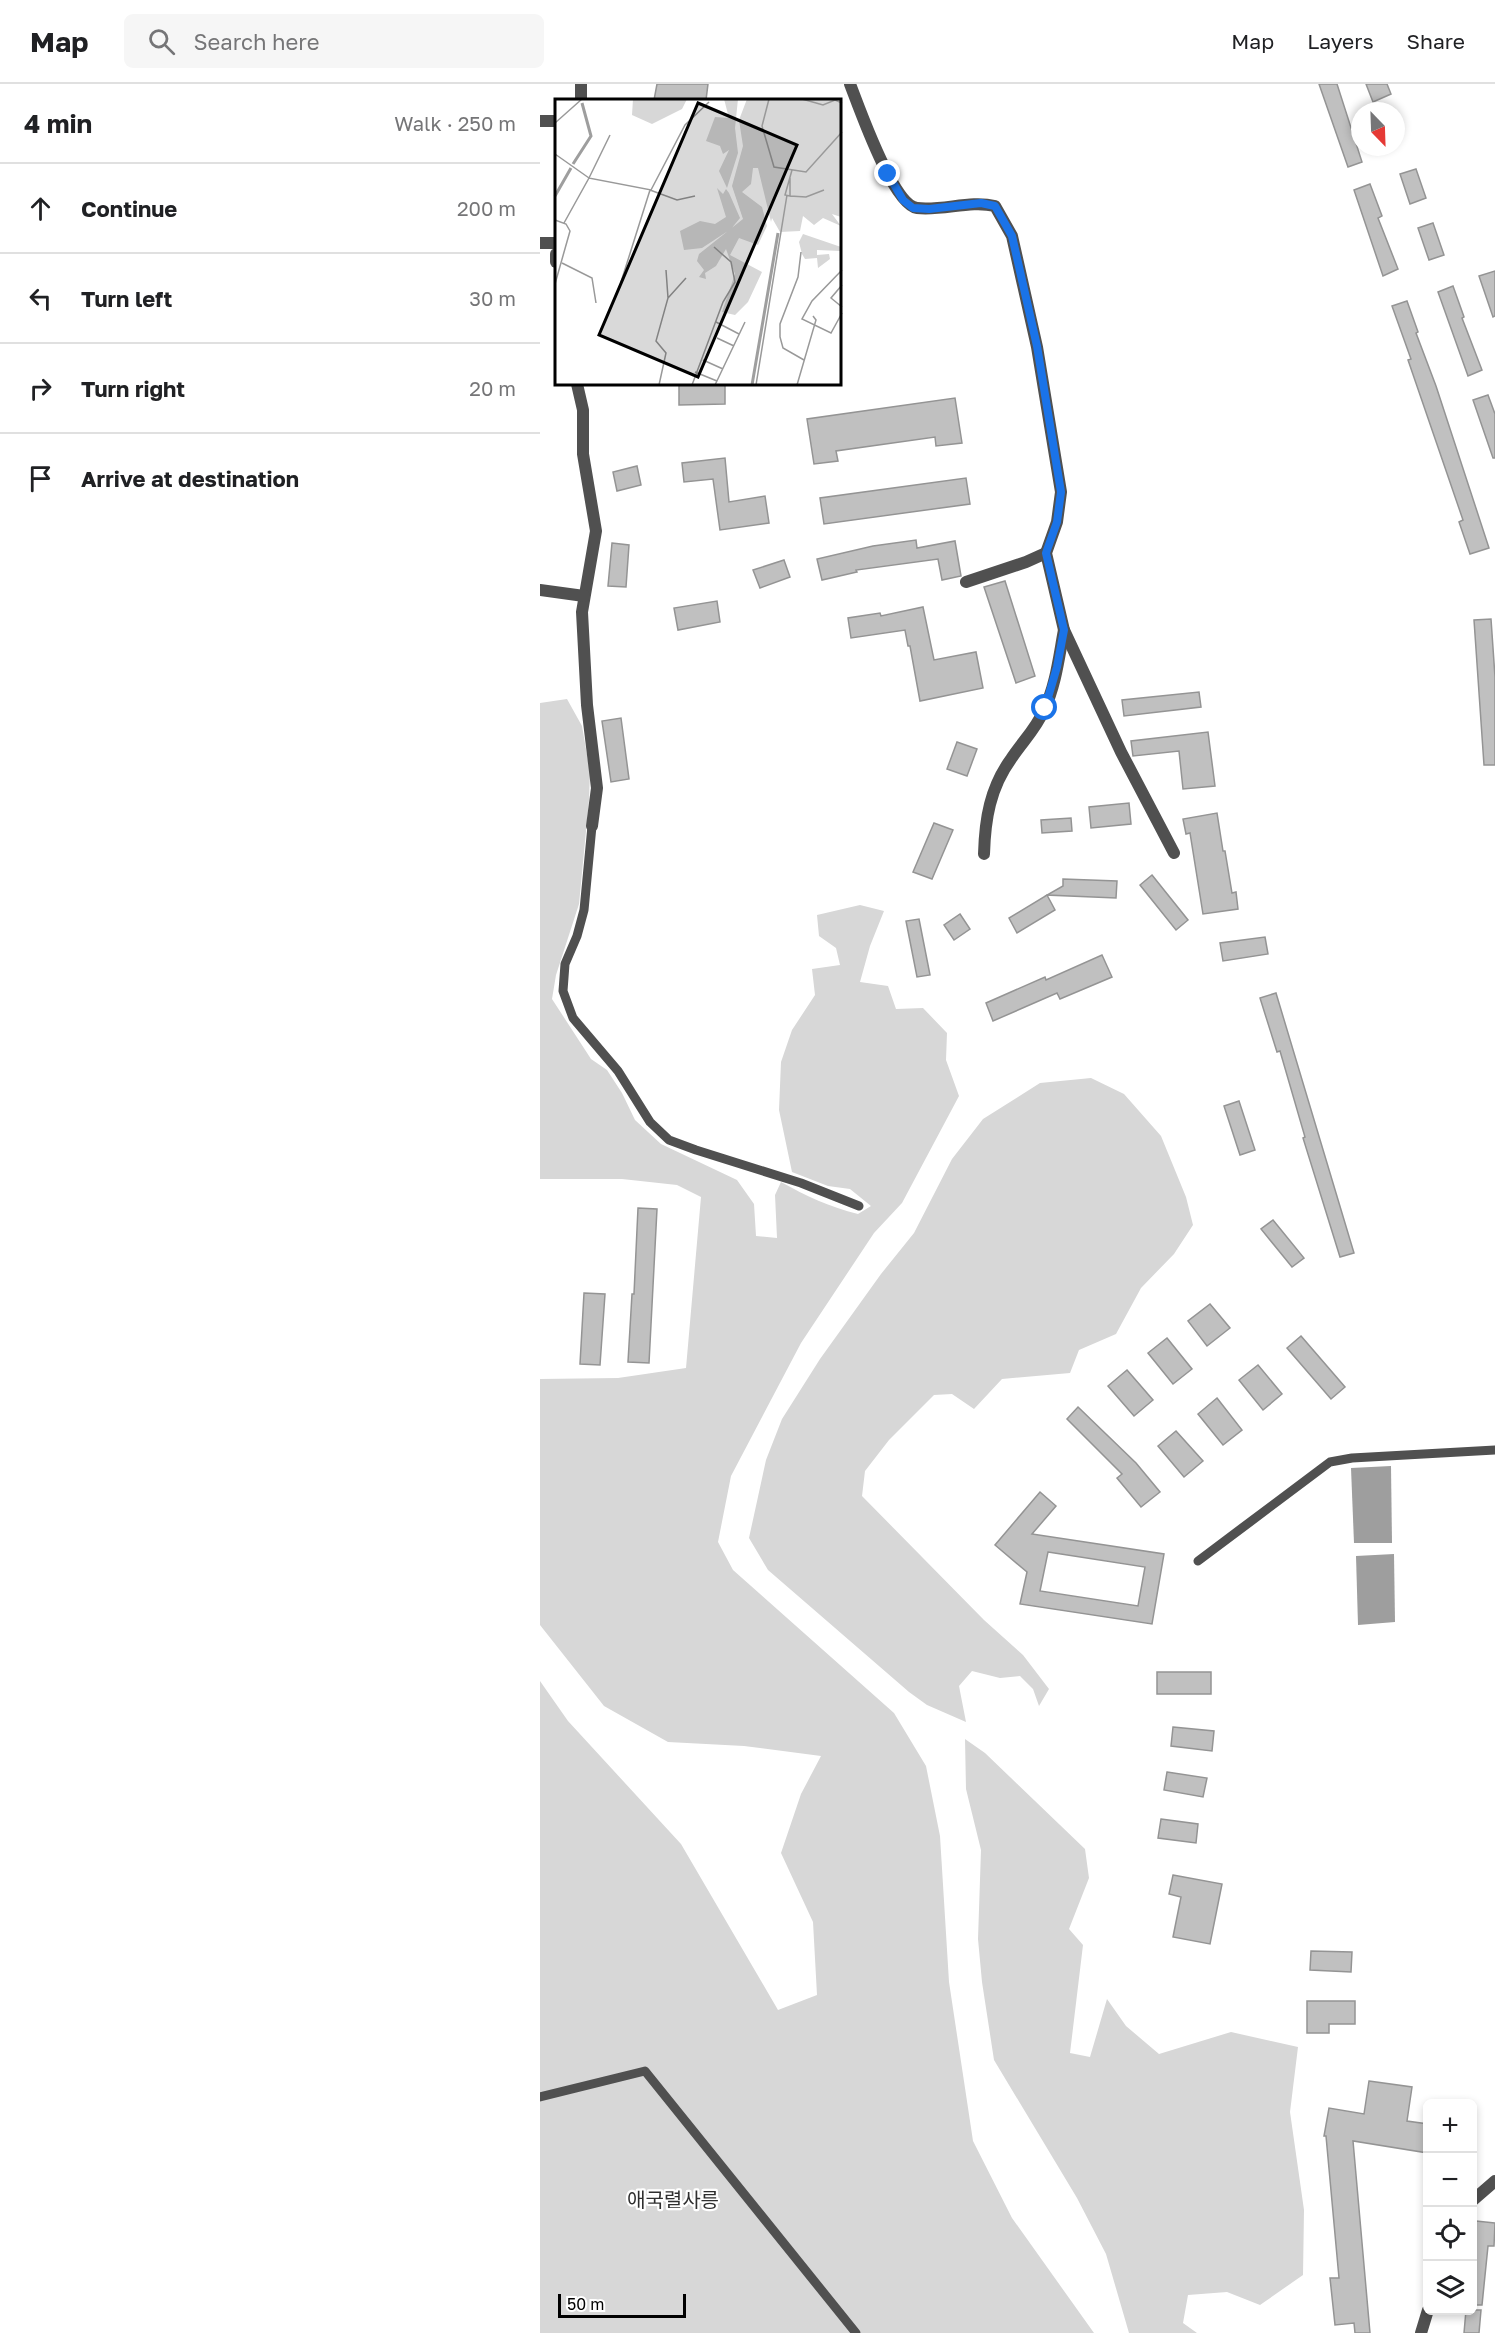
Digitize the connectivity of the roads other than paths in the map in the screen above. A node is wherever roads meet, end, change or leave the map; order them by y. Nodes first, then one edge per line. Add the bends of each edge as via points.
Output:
1 (850, 84) edge
2 (540, 121) edge
3 (555, 122) edge
4 (577, 386) edge
5 (1046, 553) junction
6 (966, 582) dead end
7 (540, 590) edge
8 (584, 596) junction
9 (1064, 630) junction
10 (592, 826) joint
11 (1174, 853) dead end
12 (984, 854) dead end
13 (859, 1206) dead end
14 (1495, 1450) edge
15 (1198, 1561) dead end
16 (540, 2097) edge
17 (1495, 2181) edge
18 (1477, 2197) edge
19 (1426, 2315) edge
20 (856, 2333) edge
21 (1421, 2333) edge

1 - 5 street via 903,200 913,208 981,203 995,206 1012,236 1037,346 1061,492 1057,522
2 - 3 street
4 - 8 street via 583,410 583,454 596,531
5 - 6 street
5 - 9 street
7 - 8 street
8 - 10 street via 586,705 597,788
9 - 11 street
9 - 12 street via 1045,708 1032,733 997,780 989,802
10 - 13 lane via 584,910 565,964 563,992 573,1018 618,1071 650,1122 669,1140
14 - 15 lane via 1330,1462
16 - 20 lane via 645,2071
17 - 18 street
19 - 21 street

